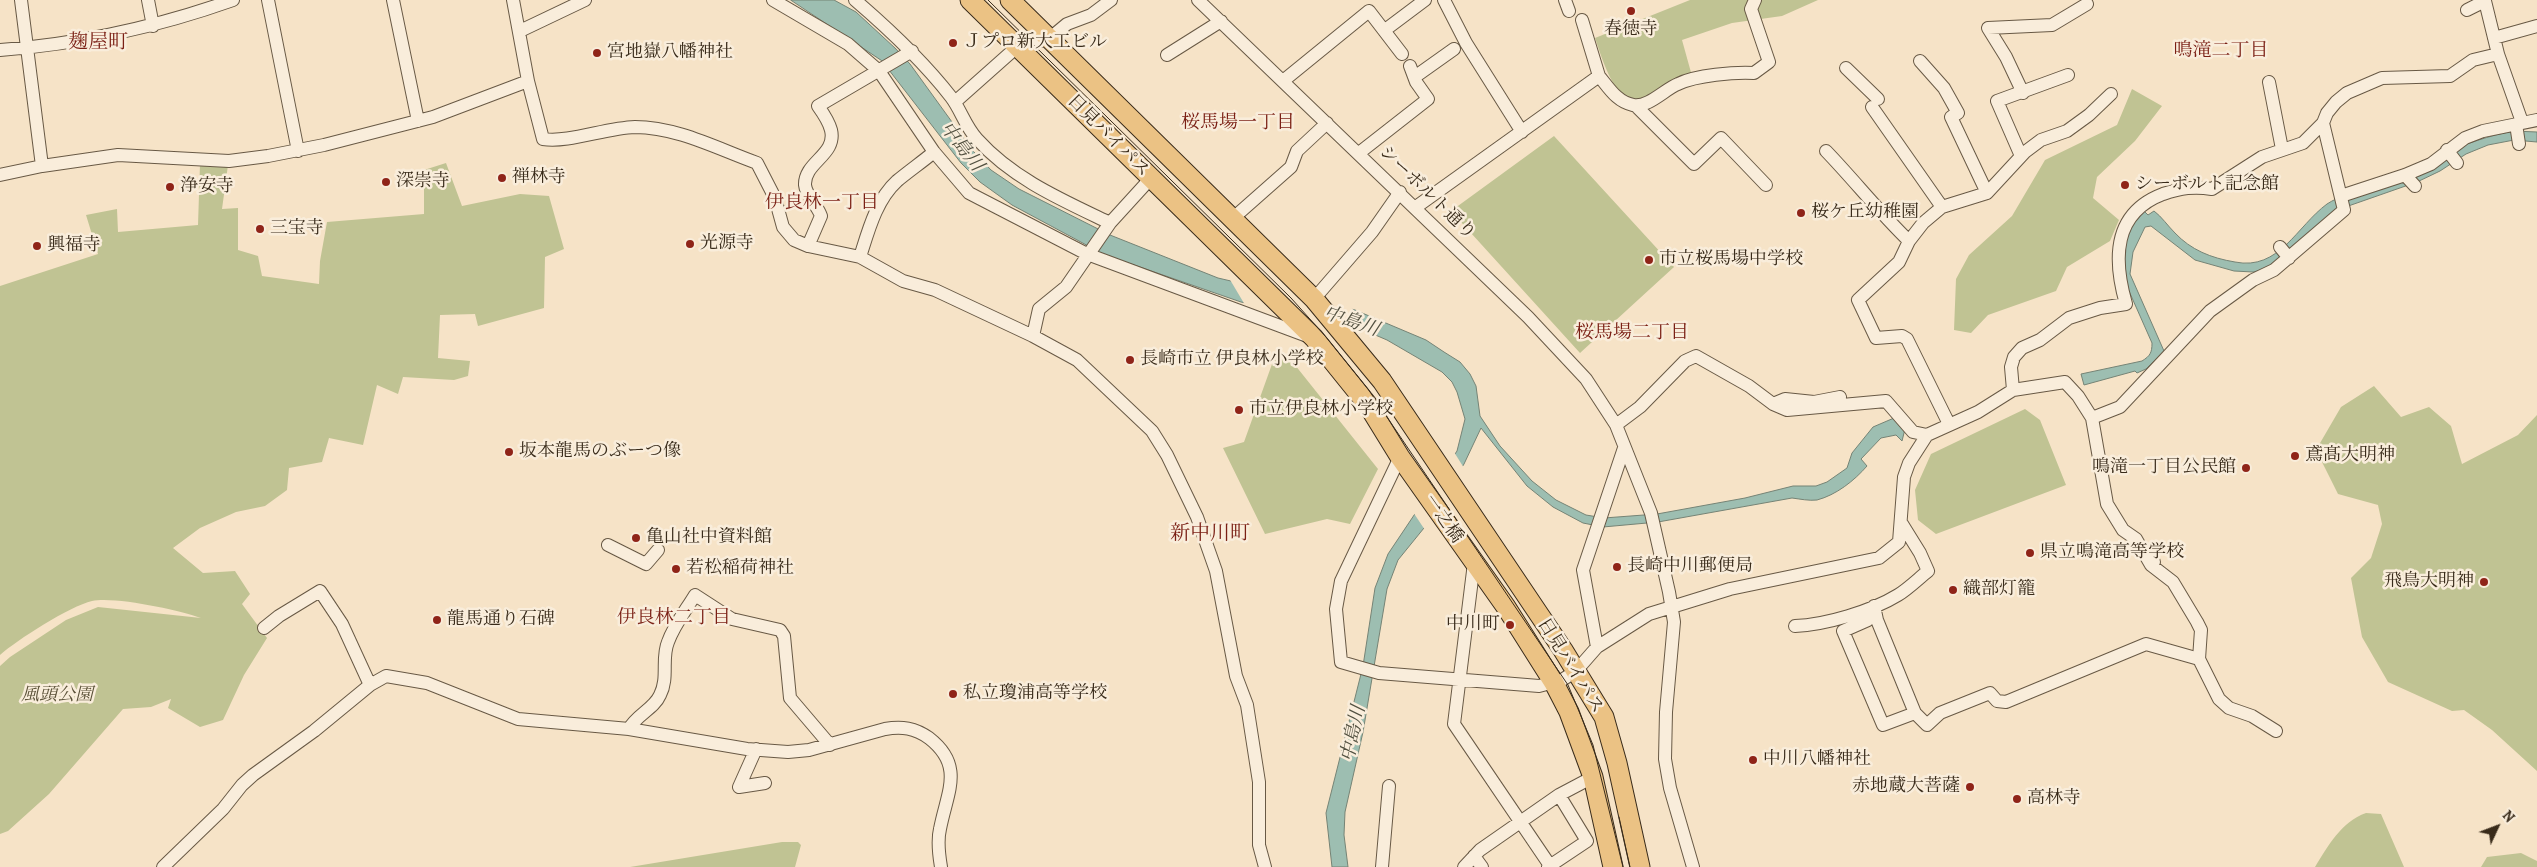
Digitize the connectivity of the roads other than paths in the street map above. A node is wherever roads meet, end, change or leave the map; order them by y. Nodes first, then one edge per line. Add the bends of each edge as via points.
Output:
1 (21, 0) edge
2 (148, 0) edge
3 (233, 0) edge
4 (268, 0) edge
5 (393, 0) edge
6 (513, 0) edge
7 (585, 0) edge
8 (773, 0) edge
9 (855, 0) edge
10 (970, 0) edge
11 (1010, 0) edge
12 (1111, 0) edge
13 (1198, 0) edge
14 (1425, 0) edge
15 (1444, 0) edge
16 (1755, 0) edge
17 (2086, 4) dead end
18 (2467, 10) dead end
19 (1582, 20) dead end
20 (1222, 22) junction
21 (152, 26) junction
22 (2537, 26) edge
23 (1385, 30) junction
24 (520, 32) junction
25 (2494, 38) junction
26 (1048, 39) junction
27 (1018, 46) junction
28 (26, 48) junction
29 (1454, 49) dead end
30 (0, 50) edge
31 (912, 51) junction
32 (1402, 54) dead end
33 (2498, 54) junction
34 (1167, 56) dead end
35 (1920, 61) dead end
36 (1846, 68) dead end
37 (878, 71) junction
38 (2068, 75) dead end
39 (1599, 76) junction
40 (528, 81) junction
41 (1283, 82) junction
42 (2269, 82) dead end
43 (2023, 93) junction
44 (2111, 94) dead end
45 (955, 102) junction
46 (1636, 106) junction
47 (2537, 120) edge
48 (418, 121) junction
49 (1327, 123) junction
50 (2324, 123) junction
51 (2519, 130) junction
52 (1522, 132) junction
53 (298, 150) junction
54 (2282, 150) junction
55 (2447, 150) junction
56 (1826, 151) dead end
57 (934, 152) junction
58 (1359, 153) junction
59 (2021, 156) junction
60 (2457, 163) dead end
61 (42, 166) junction
62 (0, 175) edge
63 (2405, 175) junction
64 (1151, 178) junction
65 (1766, 185) dead end
66 (2415, 186) dead end
67 (1400, 192) junction
68 (1986, 193) junction
69 (2341, 196) junction
70 (1416, 207) junction
71 (1942, 207) junction
72 (1231, 220) junction
73 (1110, 223) junction
74 (1909, 241) junction
75 (808, 246) junction
76 (2280, 247) dead end
77 (1087, 254) junction
78 (860, 257) junction
79 (2289, 258) junction
80 (1314, 299) junction
81 (1033, 336) junction
82 (1314, 338) junction
83 (2013, 390) junction
84 (1840, 397) dead end
85 (1773, 404) junction
86 (2092, 418) junction
87 (1950, 424) junction
88 (1616, 425) junction
89 (1926, 435) junction
90 (1624, 448) junction
91 (1432, 455) joint
92 (1400, 457) junction
93 (1902, 524) junction
94 (1486, 536) joint
95 (608, 545) dead end
96 (658, 550) dead end
97 (1474, 563) junction
98 (1671, 606) junction
99 (1874, 606) junction
100 (1795, 626) dead end
101 (264, 628) dead end
102 (1597, 647) junction
103 (2199, 659) junction
104 (1576, 671) junction
105 (1459, 680) junction
106 (1554, 683) junction
107 (370, 685) junction
108 (1915, 713) junction
109 (630, 729) junction
110 (2276, 731) dead end
111 (830, 745) junction
112 (756, 750) junction
113 (1593, 777) junction
114 (765, 783) dead end
115 (1389, 786) dead end
116 (1559, 795) junction
117 (1521, 822) junction
118 (1474, 856) junction
119 (163, 867) edge
120 (941, 867) edge
121 (1265, 867) edge
122 (1382, 867) edge
123 (1464, 867) edge
124 (1482, 867) edge
125 (1550, 867) edge
126 (1613, 867) edge
127 (1640, 867) edge
128 (1693, 867) edge

1 - 28 street
2 - 21 street
3 - 21 street
4 - 53 street
5 - 48 street
6 - 24 street
7 - 24 street
8 - 37 street via 848,44
9 - 31 street
10 - 27 highway, 日見バイパス
11 - 26 highway, 日見バイパス
12 - 26 street via 1091,15 1067,24
13 - 20 street, シーボルト通り
14 - 23 street
15 - 52 street via 1466,43
16 - 46 street via 1751,9 1769,62 1754,74 1741,72 1691,79
17 - 43 street via 2052,24 1988,28
18 - 25 street via 2485,1
19 - 39 street
20 - 34 street
20 - 41 street, シーボルト通り
21 - 28 street
22 - 25 street
23 - 32 street
23 - 41 street via 1369,12
24 - 40 street
25 - 33 street
26 - 27 street
26 - 72 highway, 日見バイパス
27 - 45 street
27 - 64 highway, 日見バイパス
28 - 30 street
28 - 61 street
29 - 58 street via 1413,71 1416,82 1428,99
31 - 37 street
31 - 45 street
33 - 50 street via 2473,60 2450,76 2382,78 2347,93 2327,113
33 - 51 street
35 - 68 street via 1944,88 1958,113 1951,117
36 - 71 street via 1875,103
37 - 57 street
37 - 75 street via 818,106 832,132 828,151 810,169 806,179 806,189 821,216
38 - 43 street
39 - 46 street via 1621,101
39 - 52 street
40 - 48 street
40 - 75 street via 543,139 562,140 602,130 653,128 757,163 775,198 784,228 794,240
41 - 49 street, シーボルト通り
42 - 54 street
43 - 59 street via 1997,101
44 - 59 street via 2067,131 2041,140
45 - 73 street via 962,120 1002,162 1047,194
46 - 65 street via 1694,164 1721,138
47 - 51 street
48 - 53 street
49 - 58 street, シーボルト通り
49 - 72 street via 1297,151 1292,167
50 - 54 street via 2304,143
50 - 69 street
51 - 55 street via 2483,131
52 - 70 street
53 - 61 street via 229,161 118,155
54 - 83 street via 2250,164 2212,189 2194,186 2175,190 2139,206 2124,229 2119,250 2119,279 2126,304 2069,318 2040,340 2022,348 2014,357
55 - 60 street
55 - 63 street via 2430,164
56 - 74 street
57 - 77 street via 969,193
57 - 78 street via 896,182 883,198 869,227
58 - 67 street, シーボルト通り
59 - 68 street
61 - 62 street
63 - 66 street
63 - 69 street
64 - 73 street
64 - 82 highway, 日見バイパス
67 - 70 street, シーボルト通り
67 - 80 street via 1372,232
68 - 71 street
69 - 79 street via 2344,210
70 - 88 street, シーボルト通り via 1528,316 1579,371
71 - 74 street
72 - 80 highway, 日見バイパス
73 - 77 street
74 - 87 street via 1899,262 1858,300 1872,335 1876,338 1902,336 1907,339
75 - 78 street
76 - 79 street
77 - 81 street via 1066,287 1039,309
77 - 82 street
78 - 81 street via 903,281 934,290
79 - 86 street via 2226,297 2120,407
80 - 91 highway, 日見バイパス via 1382,381
81 - 121 street via 1077,360 1152,431 1197,518 1216,571 1236,676 1247,705 1259,782 1259,845
82 - 92 highway via 1368,404
83 - 86 street via 2069,387
83 - 87 street via 1978,412
84 - 85 street via 1814,402 1785,400
85 - 88 street via 1749,386 1696,356
85 - 89 street via 1787,410 1802,411 1886,402 1913,432
86 - 103 street via 2107,504 2122,530 2136,539 2152,563 2172,582 2197,622 2201,630
87 - 89 street
88 - 90 street, シーボルト通り
89 - 93 street via 1904,477
90 - 98 street, シーボルト通り via 1652,520
90 - 102 street via 1583,570
91 - 94 highway, 一之橋
92 - 97 highway, 一之橋
92 - 105 street via 1341,581 1336,609 1341,662 1379,674
93 - 98 street via 1899,542 1879,558 1815,573 1770,579
93 - 99 street via 1928,571 1898,595
94 - 104 highway, 日見バイパス
95 - 96 street via 646,564
97 - 105 street
97 - 106 highway, 日見バイパス
98 - 102 street via 1650,614
98 - 128 street, シーボルト通り via 1674,622 1665,759
99 - 100 street via 1813,626
99 - 108 street via 1876,620
99 - 108 street via 1868,620 1843,631 1883,725
101 - 107 street via 320,591 342,624
102 - 104 street
103 - 108 street via 2146,644 2006,702 1998,701 1990,693 1940,713 1927,725
103 - 110 street via 2219,699 2229,708 2252,716
104 - 106 street
104 - 127 highway, 日見バイパス via 1604,717
105 - 106 street via 1534,687
105 - 117 street via 1454,724
106 - 113 highway, 日見バイパス
107 - 109 street via 392,676 427,683 518,719
107 - 119 street via 242,784 224,810
109 - 111 street via 632,723 660,696 665,684 667,643 695,595 732,619 780,630 784,636 790,698
109 - 112 street
111 - 112 street via 788,752
111 - 120 street via 896,727 912,729 942,749 952,778 940,829
112 - 114 street via 739,788
113 - 116 street
113 - 126 highway, 日見バイパス
115 - 122 street
116 - 117 street
116 - 125 street via 1587,841
117 - 118 street
117 - 125 street
118 - 123 street
118 - 124 street

